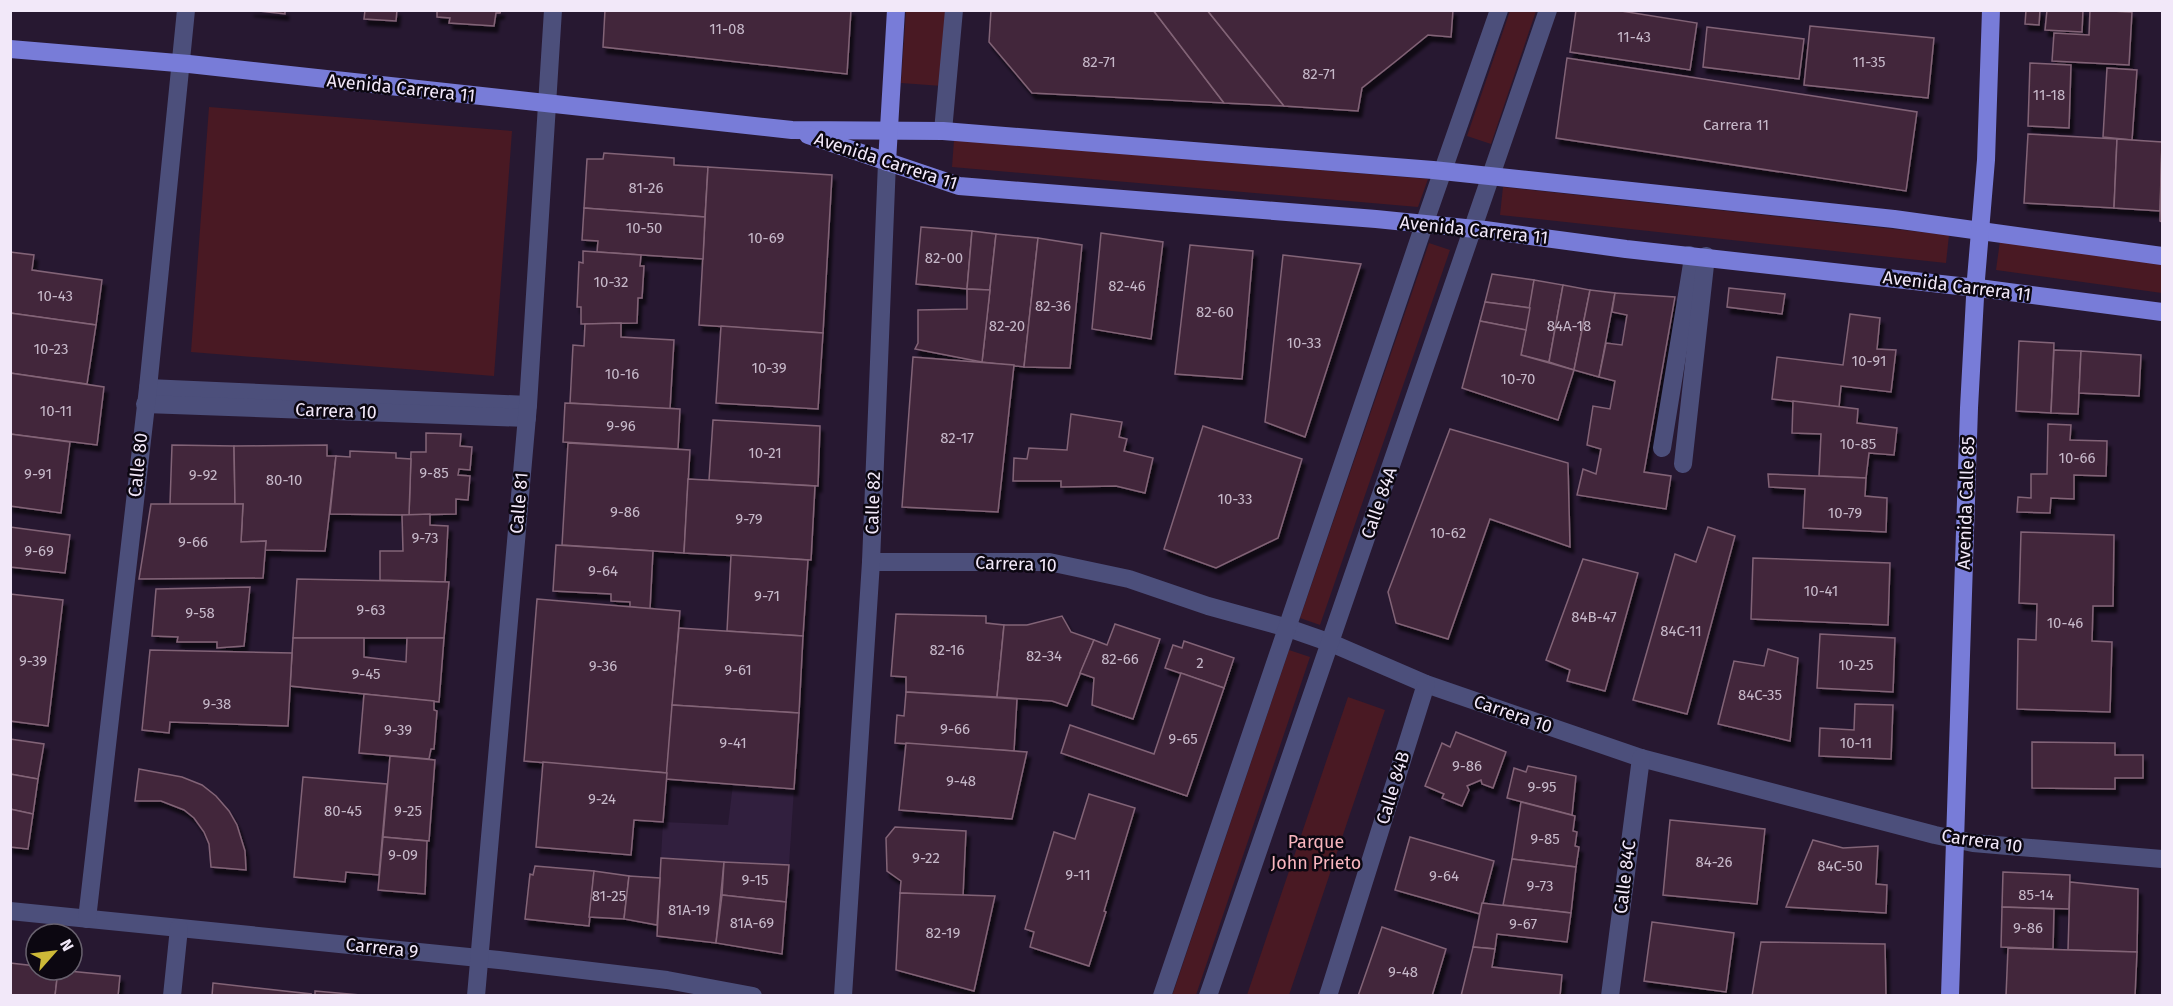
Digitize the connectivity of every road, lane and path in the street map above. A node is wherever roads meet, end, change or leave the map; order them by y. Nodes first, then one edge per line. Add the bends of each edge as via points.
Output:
1 (186, 10) edge
2 (553, 10) edge
3 (896, 10) edge
4 (954, 10) edge
5 (1499, 10) edge
6 (1548, 10) edge
7 (1991, 10) edge
8 (10, 49) edge
9 (182, 64) junction
10 (546, 105) junction
11 (792, 130) junction
12 (890, 131) junction
13 (943, 131) junction
14 (887, 162) junction
15 (1443, 171) junction
16 (1492, 176) junction
17 (1425, 224) junction
18 (1473, 229) junction
19 (1980, 231) junction
20 (1698, 256) junction
21 (2163, 256) edge
22 (1976, 288) junction
23 (2163, 312) edge
24 (147, 396) junction
25 (528, 411) junction
26 (1662, 448) dead end
27 (1683, 464) dead end
28 (871, 562) junction
29 (1288, 628) junction
30 (1331, 643) junction
31 (1426, 684) junction
32 (1641, 758) junction
33 (1956, 839) junction
34 (2163, 859) edge
35 (10, 911) edge
36 (87, 919) junction
37 (179, 928) junction
38 (479, 958) junction
39 (667, 988) edge
40 (172, 996) edge
41 (476, 996) edge
42 (753, 996) edge
43 (843, 996) edge
44 (1162, 996) edge
45 (1208, 996) edge
46 (1328, 996) edge
47 (1610, 996) edge
48 (1950, 996) edge

1 - 9 street, Calle 80
2 - 10 street, Calle 81
3 - 12 main road, Calle 82
4 - 13 street
5 - 15 street
6 - 16 street, Calle 84A
7 - 19 main road, Avenida Calle 85
8 - 9 main road, Avenida Carrera 11
9 - 10 main road, Avenida Carrera 11
9 - 24 street, Calle 80
10 - 11 main road, Avenida Carrera 11
10 - 25 street, Calle 81
11 - 12 main road, Avenida Carrera 11
11 - 14 main road, Avenida Carrera 11
12 - 13 main road, Avenida Carrera 11
12 - 14 main road, Calle 82
13 - 15 main road, Avenida Carrera 11
14 - 17 main road, Avenida Carrera 11 via 959,186
14 - 28 street, Calle 82
15 - 16 main road, Avenida Carrera 11
15 - 17 street
16 - 18 street, Calle 84A
16 - 19 main road, Avenida Carrera 11
17 - 18 main road, Avenida Carrera 11
17 - 29 street
18 - 20 main road, Avenida Carrera 11
18 - 30 street, Calle 84A
19 - 21 main road, Avenida Carrera 11
19 - 22 main road, Avenida Calle 85
20 - 22 main road, Avenida Carrera 11
20 - 26 street via 1692,264
20 - 27 street
22 - 23 main road, Avenida Carrera 11
22 - 33 main road, Avenida Calle 85
24 - 25 street, Carrera 10
24 - 36 street, Calle 80
25 - 38 street, Calle 81
28 - 29 street, Carrera 10 via 1048,562 1129,579
28 - 43 street, Calle 82
29 - 30 street, Carrera 10
29 - 44 street
30 - 31 street, Carrera 10
30 - 45 street, Calle 84A
31 - 32 street, Carrera 10
31 - 46 street, Calle 84B
32 - 33 street, Carrera 10
32 - 47 street, Calle 84C
33 - 34 street, Carrera 10
33 - 48 main road, Avenida Calle 85
35 - 36 street, Carrera 9
36 - 37 street, Carrera 9
37 - 38 street, Carrera 9
37 - 40 street
38 - 39 street, Carrera 9
38 - 41 street, Calle 81
39 - 42 street, Carrera 9

